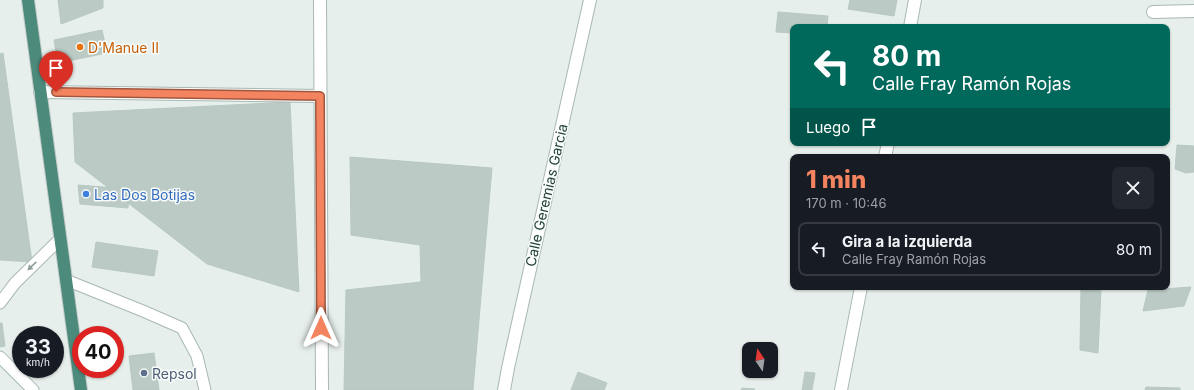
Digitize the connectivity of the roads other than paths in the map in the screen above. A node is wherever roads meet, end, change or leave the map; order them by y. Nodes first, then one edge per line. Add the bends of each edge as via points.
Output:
1 (28, 0) edge
2 (320, 0) edge
3 (590, 0) edge
4 (915, 0) edge
5 (1194, 11) edge
6 (1153, 12) dead end
7 (911, 24) edge
8 (40, 92) junction
9 (320, 96) junction
10 (60, 239) junction
11 (66, 280) junction
12 (860, 290) edge
13 (0, 303) edge
14 (0, 357) edge
15 (33, 390) edge
16 (81, 390) edge
17 (205, 390) edge
18 (322, 390) edge
19 (504, 390) edge
20 (841, 390) edge

1 - 8 highway
2 - 9 street
3 - 19 street, Calle Geremias Garcia
4 - 7 street
5 - 6 street
8 - 9 street
8 - 10 highway
9 - 18 street
10 - 11 highway
10 -> 13 lane via 15,283
11 - 16 highway
11 - 17 lane via 182,328 197,356
12 - 20 street
14 - 15 lane

